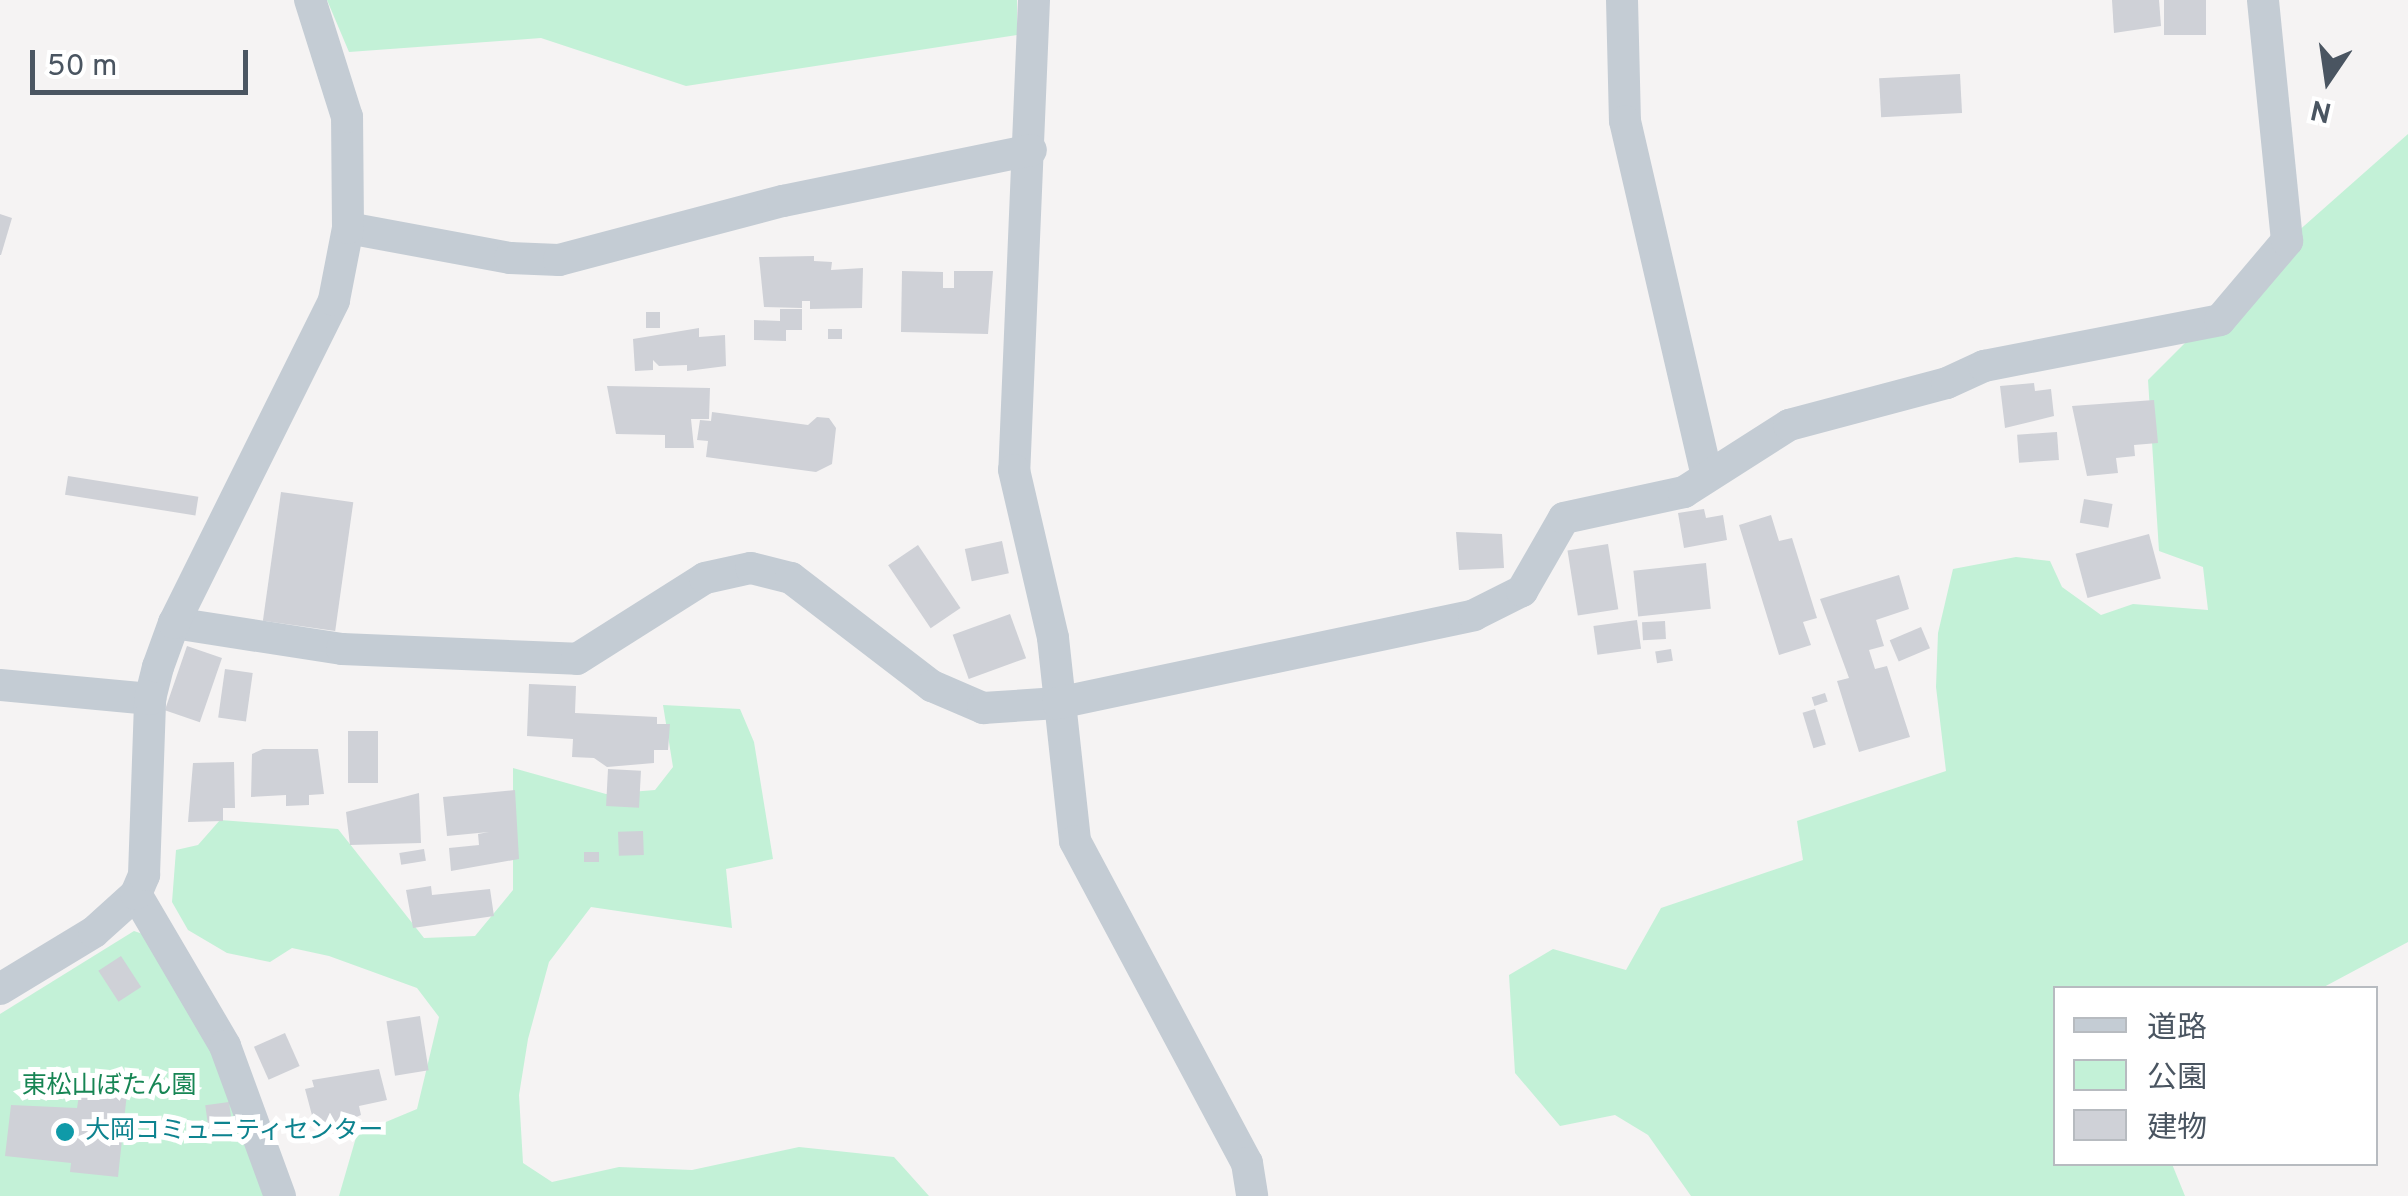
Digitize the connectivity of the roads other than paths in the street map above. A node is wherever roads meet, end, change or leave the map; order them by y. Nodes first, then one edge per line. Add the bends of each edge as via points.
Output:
1 (310, 0) edge
2 (1034, 0) edge
3 (1622, 0) edge
4 (2263, 0) edge
5 (1031, 150) junction
6 (348, 228) junction
7 (1707, 476) junction
8 (174, 623) junction
9 (0, 685) edge
10 (150, 698) junction
11 (1058, 703) junction
12 (136, 894) junction
13 (0, 989) edge
14 (280, 1196) edge
15 (1252, 1196) edge

1 - 6 street via 347,117
2 - 5 street
3 - 7 street via 1625,121
4 - 7 street via 2287,241 2220,320 1984,366 1948,383 1788,425
5 - 6 street via 784,200 559,260 510,258
5 - 11 street via 1014,470 1053,638
6 - 8 street via 327,315
7 - 11 street via 1684,492 1564,518 1522,591 1501,606
8 - 10 street
8 - 11 street via 342,649 577,660 705,578 751,568 791,578 955,700 983,708
9 - 10 street
10 - 12 street via 144,875
11 - 15 street via 1075,841 1247,1163
12 - 13 street via 94,932
12 - 14 street via 225,1046

